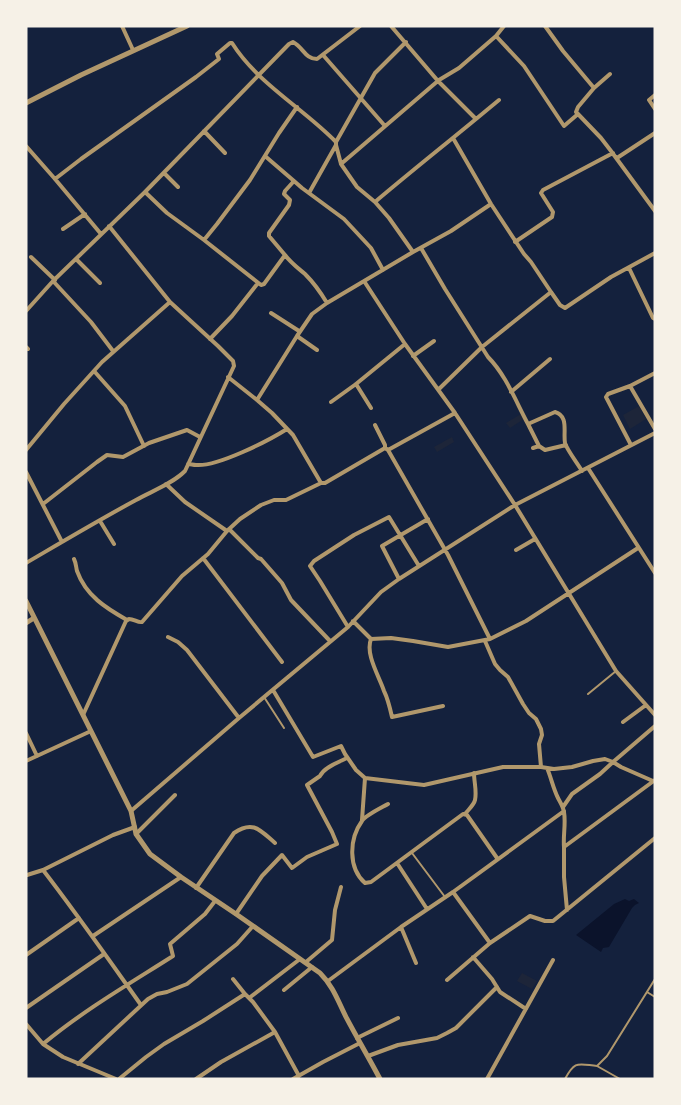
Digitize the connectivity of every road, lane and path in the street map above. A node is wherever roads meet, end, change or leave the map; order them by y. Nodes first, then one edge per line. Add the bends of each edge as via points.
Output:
1 (122, 26) edge
2 (360, 26) edge
3 (391, 26) edge
4 (504, 26) edge
5 (544, 26) edge
6 (183, 27) edge
7 (496, 36) junction
8 (406, 42) junction
9 (133, 50) junction
10 (323, 55) junction
11 (610, 74) dead end
12 (258, 76) junction
13 (438, 81) junction
14 (594, 88) junction
15 (655, 95) edge
16 (360, 98) junction
17 (499, 100) dead end
18 (26, 103) edge
19 (297, 108) junction
20 (655, 109) edge
21 (578, 114) junction
22 (476, 119) junction
23 (385, 126) junction
24 (204, 131) junction
25 (655, 133) edge
26 (453, 138) junction
27 (336, 144) junction
28 (26, 146) edge
29 (225, 153) dead end
30 (613, 153) junction
31 (265, 156) junction
32 (617, 158) junction
33 (341, 164) junction
34 (164, 173) junction
35 (55, 179) junction
36 (294, 181) junction
37 (178, 187) dead end
38 (145, 192) junction
39 (309, 193) junction
40 (375, 202) junction
41 (491, 204) junction
42 (655, 211) edge
43 (85, 214) junction
44 (110, 226) junction
45 (62, 229) dead end
46 (101, 234) junction
47 (204, 240) junction
48 (515, 242) junction
49 (421, 248) junction
50 (413, 252) junction
51 (655, 253) edge
52 (285, 255) junction
53 (31, 257) dead end
54 (76, 259) junction
55 (629, 268) junction
56 (383, 270) junction
57 (54, 281) junction
58 (364, 281) junction
59 (100, 283) dead end
60 (258, 283) junction
61 (551, 292) junction
62 (170, 302) junction
63 (327, 303) junction
64 (26, 310) edge
65 (271, 313) dead end
66 (655, 319) edge
67 (298, 334) junction
68 (210, 338) junction
69 (434, 341) dead end
70 (404, 344) junction
71 (482, 347) junction
72 (317, 350) dead end
73 (113, 351) junction
74 (413, 356) junction
75 (550, 359) dead end
76 (94, 370) junction
77 (655, 373) edge
78 (228, 377) junction
79 (356, 384) junction
80 (630, 386) junction
81 (439, 390) junction
82 (511, 392) junction
83 (257, 400) junction
84 (331, 402) dead end
85 (371, 408) dead end
86 (455, 412) junction
87 (528, 424) junction
88 (375, 426) dead end
89 (287, 429) junction
90 (655, 431) edge
91 (200, 437) junction
92 (566, 445) junction
93 (631, 445) junction
94 (144, 446) junction
95 (539, 446) junction
96 (533, 448) dead end
97 (387, 449) junction
98 (26, 450) edge
99 (188, 464) junction
100 (588, 468) junction
101 (582, 471) junction
102 (26, 472) edge
103 (321, 483) junction
104 (166, 484) junction
105 (43, 504) junction
106 (515, 505) junction
107 (428, 519) junction
108 (100, 521) junction
109 (228, 530) junction
110 (400, 535) junction
111 (535, 539) junction
112 (62, 542) junction
113 (114, 544) dead end
114 (638, 548) junction
115 (445, 549) junction
116 (516, 550) dead end
117 (203, 558) junction
118 (74, 559) dead end
119 (26, 563) edge
120 (419, 566) junction
121 (655, 572) edge
122 (399, 579) junction
123 (568, 594) junction
124 (26, 601) edge
125 (34, 618) junction
126 (127, 620) junction
127 (354, 621) junction
128 (26, 623) edge
129 (348, 627) junction
130 (168, 637) dead end
131 (371, 639) junction
132 (488, 640) junction
133 (330, 641) junction
134 (282, 662) dead end
135 (616, 671) junction
136 (273, 690) junction
137 (588, 694) dead end
138 (264, 698) junction
139 (646, 705) junction
140 (443, 706) dead end
141 (83, 715) junction
142 (655, 715) edge
143 (239, 718) junction
144 (623, 722) dead end
145 (655, 726) edge
146 (284, 728) dead end
147 (91, 731) junction
148 (26, 733) edge
149 (37, 756) junction
150 (348, 758) junction
151 (26, 762) edge
152 (613, 762) junction
153 (542, 767) junction
154 (547, 768) junction
155 (474, 773) junction
156 (365, 778) junction
157 (654, 780) edge
158 (175, 796) dead end
159 (388, 804) dead end
160 (564, 809) junction
161 (131, 811) junction
162 (465, 814) junction
163 (362, 820) junction
164 (135, 827) junction
165 (136, 834) junction
166 (655, 838) edge
167 (275, 843) dead end
168 (565, 846) junction
169 (412, 852) junction
170 (497, 858) junction
171 (397, 863) junction
172 (43, 870) junction
173 (27, 875) edge
174 (180, 878) junction
175 (341, 887) dead end
176 (196, 888) junction
177 (453, 892) junction
178 (445, 897) junction
179 (215, 902) junction
180 (427, 909) junction
181 (567, 910) junction
182 (236, 914) junction
183 (79, 918) junction
184 (253, 926) junction
185 (401, 927) junction
186 (92, 936) junction
187 (490, 943) junction
188 (104, 954) junction
189 (26, 955) edge
190 (473, 957) junction
191 (300, 958) junction
192 (554, 960) dead end
193 (306, 962) junction
194 (416, 963) dead end
195 (312, 968) junction
196 (233, 979) dead end
197 (655, 979) edge
198 (447, 980) dead end
199 (328, 981) junction
200 (126, 985) junction
201 (497, 987) junction
202 (284, 990) dead end
203 (647, 992) junction
204 (245, 994) junction
205 (655, 997) edge
206 (249, 998) junction
207 (141, 1005) junction
208 (26, 1008) edge
209 (526, 1009) junction
210 (398, 1018) dead end
211 (26, 1024) edge
212 (276, 1032) junction
213 (357, 1038) junction
214 (43, 1044) junction
215 (360, 1044) junction
216 (368, 1056) junction
217 (78, 1064) junction
218 (597, 1066) junction
219 (300, 1076) junction
220 (117, 1079) edge
221 (196, 1079) edge
222 (293, 1079) edge
223 (380, 1079) edge
224 (488, 1079) edge
225 (565, 1079) edge
226 (620, 1079) edge

1 - 9 street
2 - 10 street
3 - 8 street
4 - 7 street
5 - 14 street
6 - 9 street
7 - 13 street via 459,68
7 - 21 street via 524,66 564,126
8 - 13 street
8 - 16 street via 375,74
9 - 18 street
10 - 12 street via 312,59 293,42
10 - 16 street
11 - 14 street
12 - 19 street
12 - 24 street
12 - 35 street via 232,43 228,44 217,54 219,59 196,77
13 - 22 street
13 - 23 street
14 - 21 street via 576,110
15 - 20 street via 649,99
16 - 23 street
16 - 27 street
17 - 22 street
19 - 27 street
19 - 31 street
21 - 30 street
22 - 26 street
23 - 33 street
24 - 29 street
24 - 34 street
25 - 32 street
26 - 40 street
26 - 41 street
27 - 33 street
27 - 39 street
28 - 35 street
30 - 32 street
30 - 48 street via 543,190 541,193 552,210 552,217
31 - 36 street
31 - 47 street
32 - 42 street
33 - 40 street via 357,187
34 - 37 street
34 - 38 street
35 - 43 street
36 - 39 street
36 - 52 street via 284,194 290,200 289,205 268,236
38 - 44 street
38 - 47 street
39 - 56 street via 344,219 364,239
40 - 50 street
41 - 48 street
41 - 49 street
43 - 45 street
43 - 46 street
44 - 46 street
44 - 62 street
46 - 54 street
47 - 60 street
48 - 61 street
49 - 50 street
49 - 71 street
50 - 56 street
51 - 55 street
52 - 60 street via 264,284
52 - 63 street via 320,291
53 - 57 street
54 - 57 street
54 - 59 street
55 - 61 street via 565,308
55 - 66 street
56 - 58 street
57 - 64 street
57 - 73 street
58 - 63 street
58 - 70 street
60 - 68 street
61 - 71 street
62 - 68 street
62 - 73 street
63 - 67 street via 312,314
65 - 67 street
67 - 72 street
67 - 83 street
68 - 78 street via 232,361 234,366
69 - 74 street
70 - 74 street
70 - 79 street
71 - 81 street
71 - 82 street
73 - 76 street
74 - 81 street
75 - 82 street
76 - 94 street via 125,406
76 - 98 street
77 - 80 street
78 - 83 street
78 - 91 street
79 - 84 street
79 - 85 street
80 - 90 street
80 - 93 street via 606,396
81 - 86 street
82 - 87 street
83 - 89 street
86 - 97 street
86 - 106 street
87 - 92 street via 555,412 560,413 564,419
87 - 95 street
88 - 97 street
89 - 99 street via 218,462 196,466
89 - 103 street
90 - 93 street
91 - 94 street via 187,430
91 - 99 street
92 - 95 street via 545,450
92 - 101 street
93 - 100 street
94 - 105 street via 123,457 105,457
95 - 96 street
97 - 103 street
97 - 107 street
99 - 104 street via 182,474
100 - 101 street
100 - 114 street
101 - 106 street
102 - 105 street
103 - 109 street via 286,500 261,505
104 - 108 street
104 - 109 street via 185,502
105 - 112 street
106 - 111 street
106 - 115 street
107 - 110 street
107 - 115 street
108 - 112 street
108 - 113 street
109 - 117 street
109 - 133 street via 261,559 282,583 291,600
110 - 120 street
110 - 122 street via 382,546
110 - 129 street via 389,517 310,564
111 - 116 street
111 - 123 street
112 - 119 street
114 - 121 street
114 - 123 street
115 - 120 street
115 - 132 street
117 - 126 street via 182,576 142,622
117 - 134 street
118 - 126 street via 86,589 100,603
120 - 122 street
122 - 127 street via 381,592
123 - 132 street
123 - 135 street
124 - 125 street
125 - 128 street
125 - 141 street
126 - 141 street
127 - 129 street
127 - 131 street
129 - 133 street
130 - 143 street via 187,650
131 - 132 street via 391,638 448,646
131 - 140 street via 370,652 392,717
132 - 153 street via 495,664 508,677 541,729
133 - 136 street
135 - 137 lane
135 - 139 street
136 - 138 street
136 - 150 street via 313,758 341,746
138 - 143 street
138 - 146 lane
139 - 142 street
139 - 144 street
141 - 147 street
143 - 161 street
145 - 152 street
147 - 149 street
147 - 161 street
148 - 149 street
149 - 151 street
150 - 156 street
150 - 182 street via 328,768 307,785 337,844 292,868 282,855 262,876
152 - 154 street via 605,759 572,767
152 - 157 street
152 - 160 street via 572,794
153 - 154 street
153 - 155 street via 503,767
154 - 160 street
155 - 156 street via 424,784
155 - 162 street via 475,801
156 - 163 street
157 - 168 street
158 - 165 street
159 - 163 street
160 - 168 street
160 - 170 street
161 - 164 street
162 - 169 street
162 - 170 street
163 - 171 street via 352,852 359,878 371,882
164 - 165 street
164 - 172 street via 113,834
165 - 174 street via 150,854
166 - 181 street
167 - 176 street via 253,826 234,833
168 - 181 street
169 - 171 street
169 - 178 lane
170 - 177 street
171 - 180 street
172 - 173 street
172 - 183 street
174 - 176 street
174 - 186 street
175 - 193 street via 332,940
176 - 179 street
177 - 178 street
177 - 187 street
178 - 180 street
179 - 182 street
179 - 200 street via 170,944 173,956
180 - 185 street
181 - 187 street via 549,922 530,916
182 - 184 street
183 - 186 street
183 - 189 street
184 - 191 street
184 - 207 street via 187,984 148,998
185 - 194 street
185 - 199 street
186 - 188 street
187 - 190 street
188 - 200 street
188 - 208 street
190 - 198 street
190 - 201 street
191 - 193 street
191 - 206 street
192 - 209 street
193 - 195 street
195 - 199 street
195 - 202 street
196 - 204 street
197 - 203 lane
199 - 213 street
200 - 207 street
200 - 214 street
201 - 209 street
201 - 216 street via 447,1033
203 - 205 lane
203 - 218 lane via 607,1056
204 - 206 street
204 - 220 street via 164,1044
206 - 212 street
207 - 217 street
209 - 224 street
210 - 213 street
211 - 214 street
212 - 219 street
212 - 221 street via 220,1062
213 - 215 street
214 - 217 street
215 - 216 street
215 - 219 street
216 - 223 street
217 - 220 street
218 - 225 lane via 574,1065
218 - 226 lane
219 - 222 street

